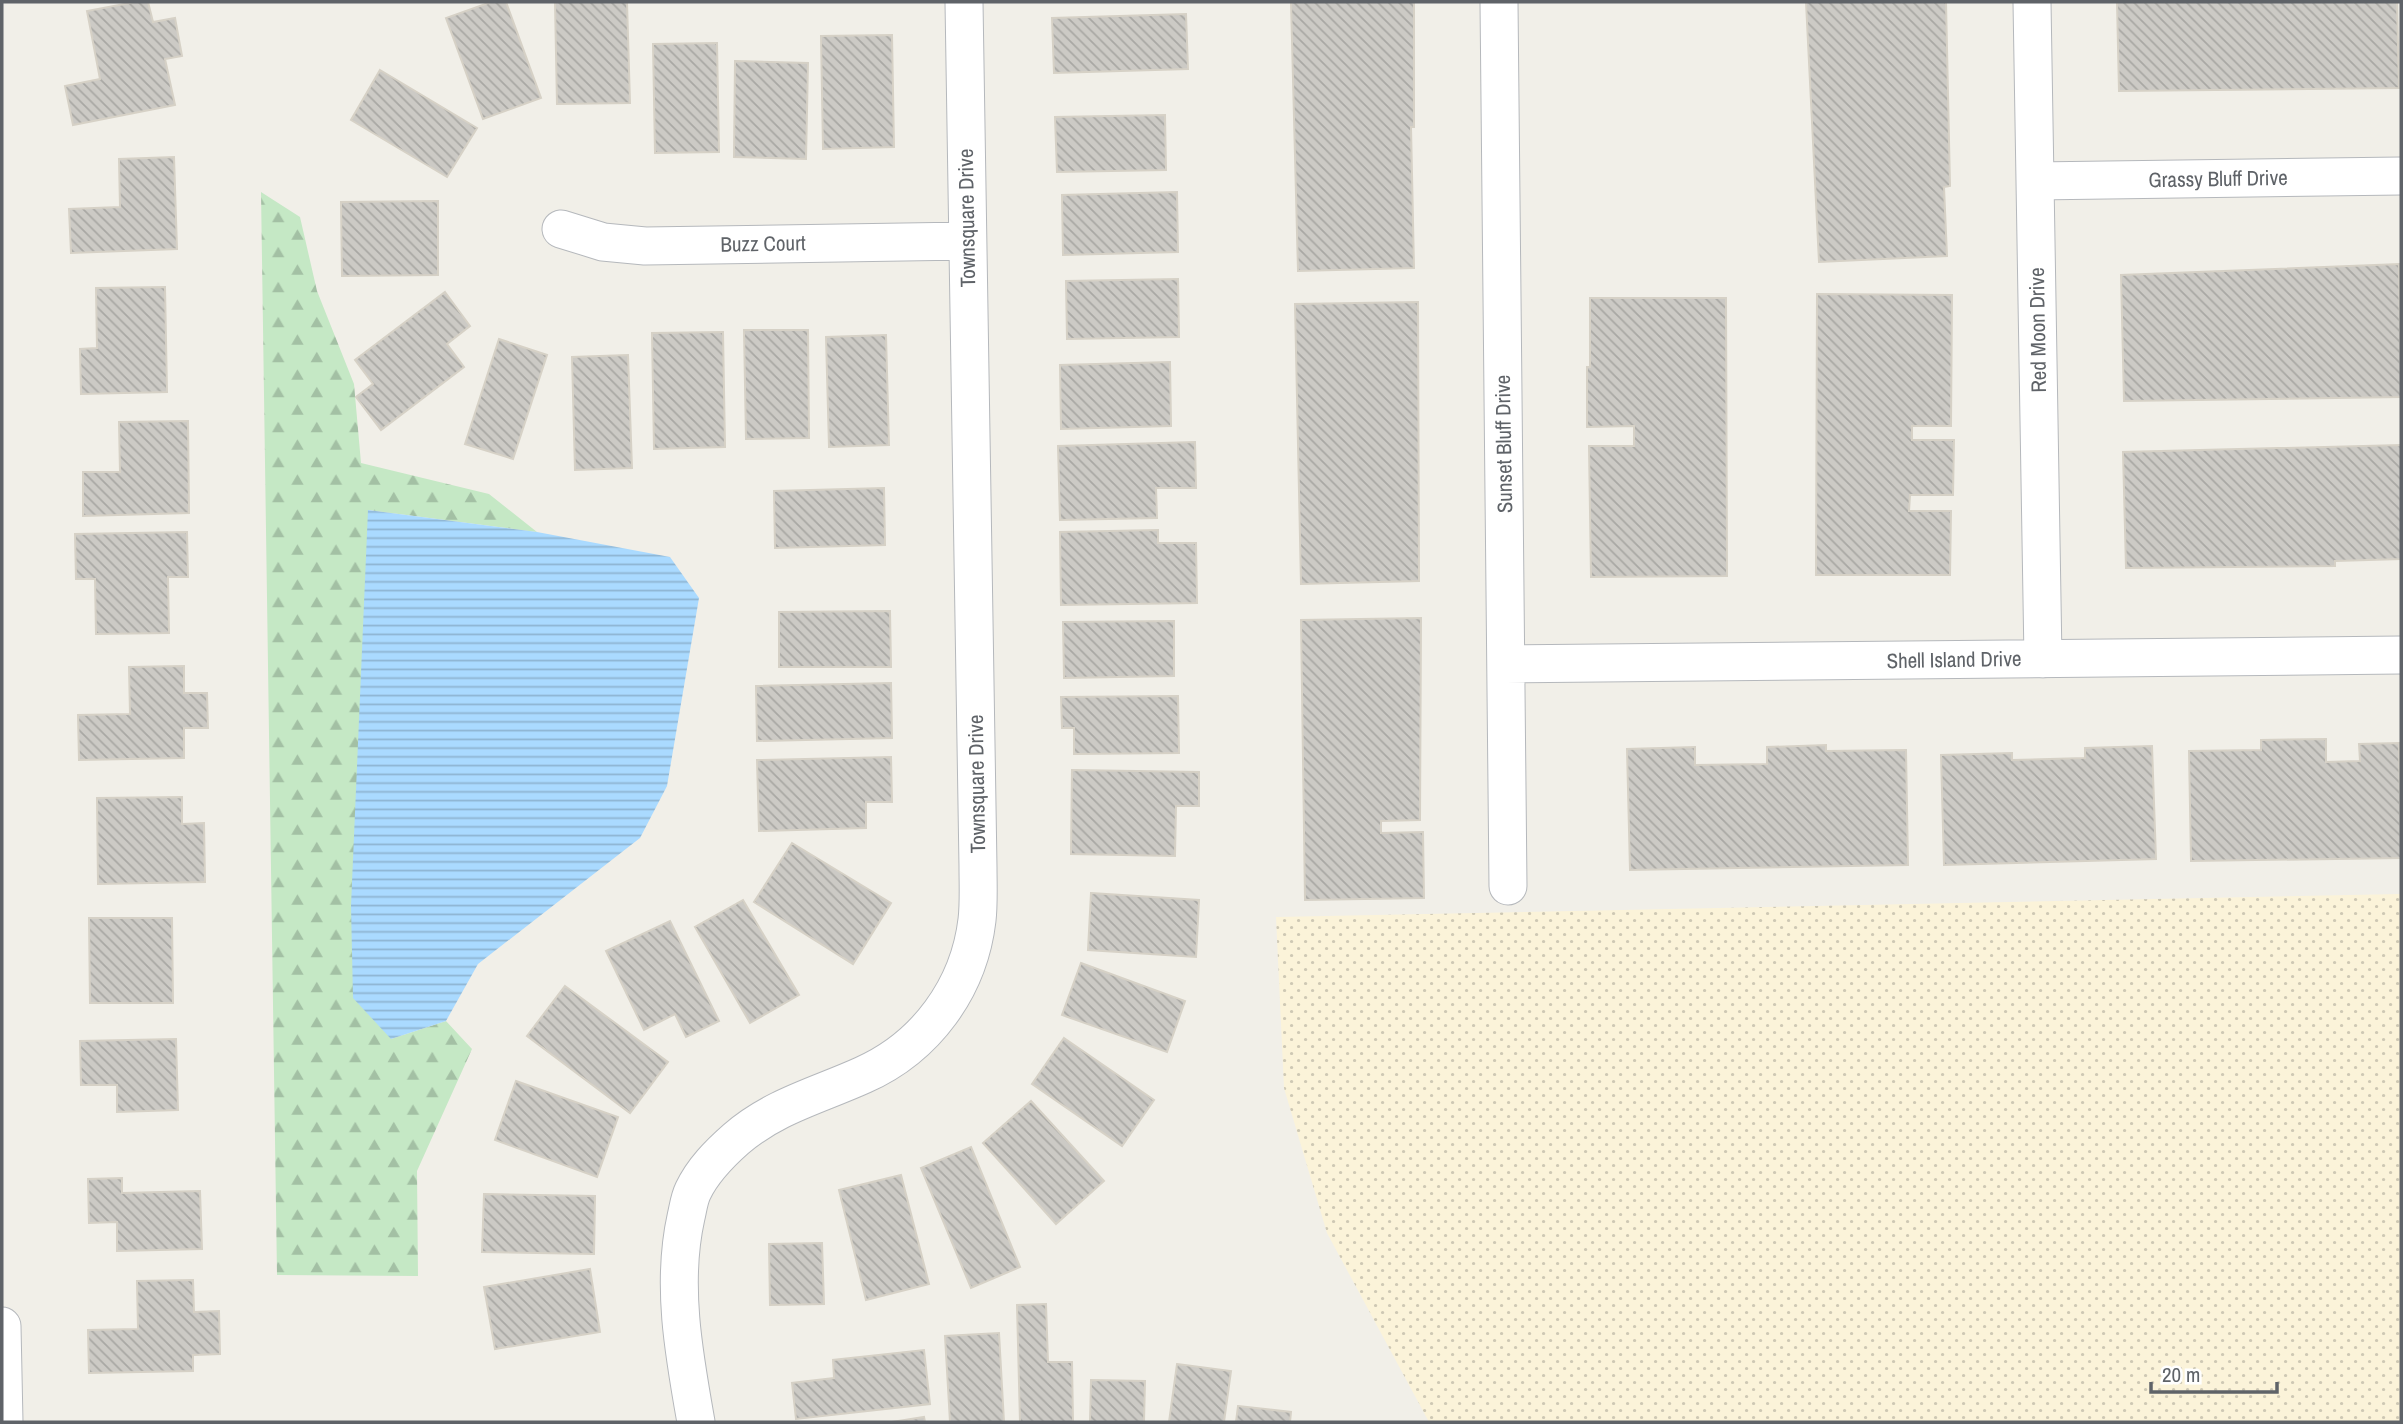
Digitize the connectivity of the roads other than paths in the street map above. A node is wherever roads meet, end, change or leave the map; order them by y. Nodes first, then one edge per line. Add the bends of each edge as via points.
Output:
1 (964, 2) edge
2 (1499, 2) edge
3 (2032, 2) edge
4 (2401, 176) edge
5 (2035, 181) junction
6 (561, 229) dead end
7 (967, 241) junction
8 (2401, 655) edge
9 (2043, 659) junction
10 (1506, 664) junction
11 (1508, 886) dead end
12 (2, 1326) edge
13 (4, 1422) edge
14 (696, 1422) edge

1 - 7 street, Townsquare Drive
2 - 10 street, Sunset Bluff Drive
3 - 5 street, Red Moon Drive
4 - 5 street, Grassy Bluff Drive
5 - 9 street, Red Moon Drive
6 - 7 street, Buzz Court via 603,242 645,246
7 - 14 street, Townsquare Drive via 978,867 977,920 968,960 941,1014 909,1048 865,1074 787,1105 748,1129 714,1158 692,1193 681,1240 680,1289 683,1346
8 - 9 street, Shell Island Drive
9 - 10 street, Shell Island Drive
10 - 11 street, Sunset Bluff Drive
12 - 13 street

